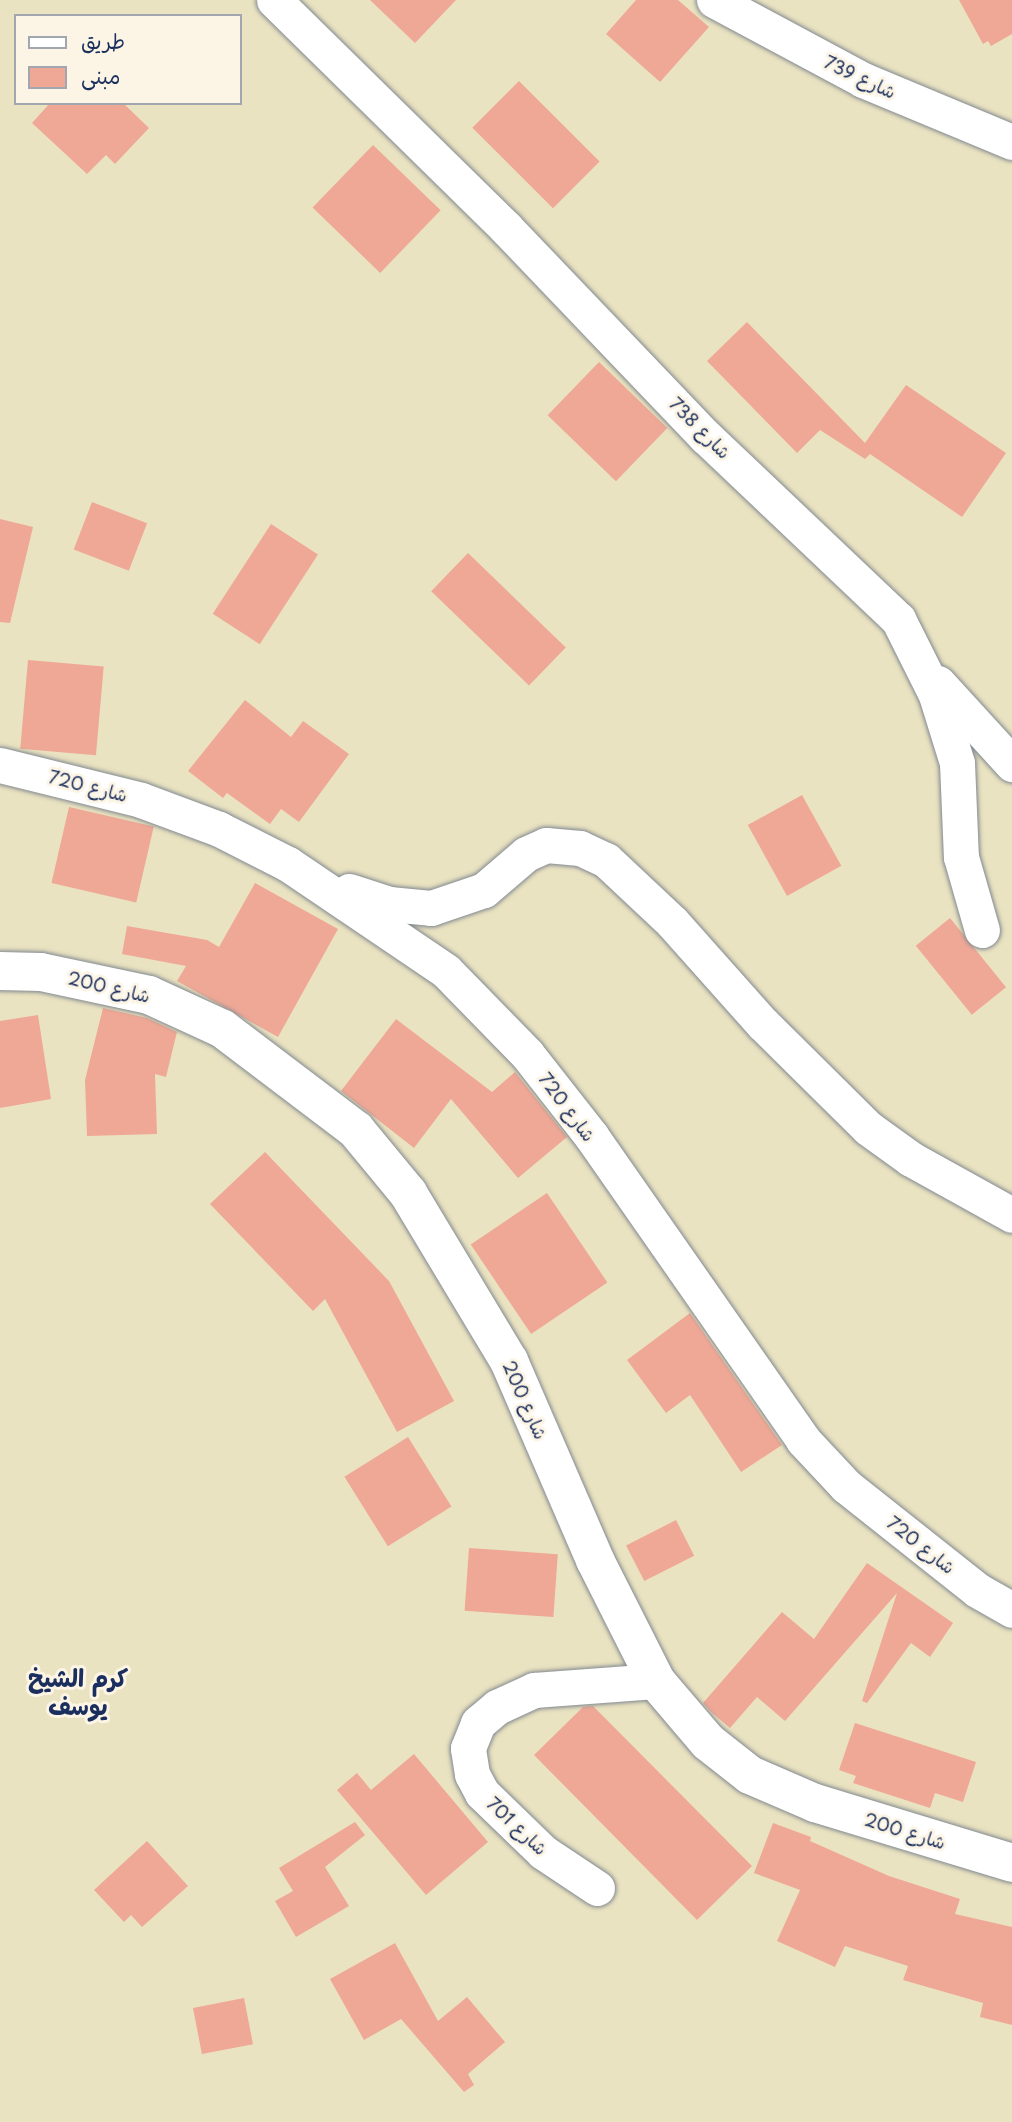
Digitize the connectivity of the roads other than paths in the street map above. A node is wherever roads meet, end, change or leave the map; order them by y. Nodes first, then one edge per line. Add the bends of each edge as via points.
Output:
1 (274, 0) edge
2 (714, 0) edge
3 (1012, 142) edge
4 (925, 667) junction
5 (1012, 764) edge
6 (0, 765) edge
7 (288, 864) junction
8 (982, 930) dead end
9 (0, 971) edge
10 (1012, 1215) edge
11 (1012, 1610) edge
12 (656, 1681) junction
13 (1012, 1863) edge
14 (597, 1888) dead end

1 - 4 street, شارع 738 via 506,228 706,437 884,603
2 - 3 street, شارع 739 via 863,80
4 - 5 street
4 - 8 street, شارع 738 via 961,778 956,807 961,857
6 - 7 street, شارع 720 via 141,800 219,829
7 - 10 street via 389,904 431,908 484,890 526,854 546,845 580,848 606,860 672,922 763,1024 868,1128 911,1159
7 - 11 street, شارع 720 via 446,971 492,1018 592,1137 803,1440 846,1486 977,1590
9 - 12 main road, شارع 200 via 41,972 149,995 223,1029 356,1130 408,1193 509,1361 595,1560
12 - 13 main road, شارع 200 via 708,1742 750,1775 815,1803
12 - 14 street, شارع 701 via 534,1690 497,1707 478,1723 468,1748 471,1773 481,1793 543,1852

